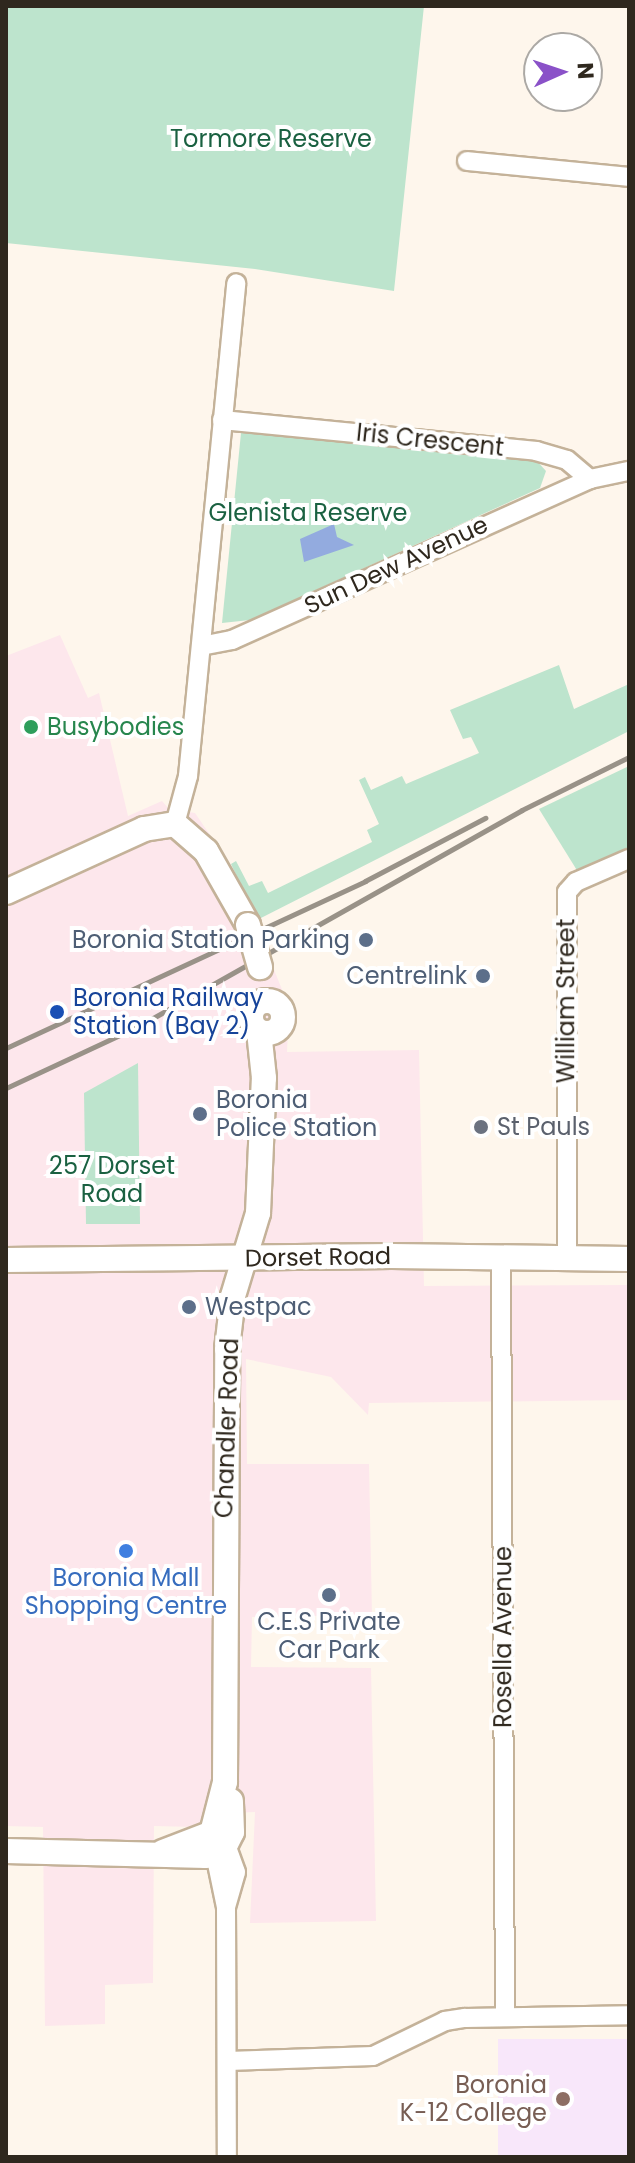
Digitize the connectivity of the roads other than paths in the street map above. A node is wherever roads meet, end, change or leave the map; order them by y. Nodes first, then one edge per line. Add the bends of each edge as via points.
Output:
1 (467, 161) dead end
2 (629, 177) edge
3 (236, 283) dead end
4 (222, 420) junction
5 (629, 471) edge
6 (590, 479) junction
7 (201, 646) junction
8 (175, 824) junction
9 (629, 859) edge
10 (6, 892) edge
11 (501, 1257) junction
12 (246, 1258) junction
13 (567, 1259) junction
14 (629, 1259) edge
15 (6, 1260) edge
16 (218, 1844) junction
17 (6, 1851) edge
18 (629, 2015) edge
19 (505, 2017) junction
20 (228, 2061) junction
21 (227, 2157) edge

1 - 2 street
3 - 4 street
4 - 6 street, Iris Crescent via 536,451 567,460
4 - 7 street
5 - 6 street
6 - 7 street, Sun Dew Avenue via 232,640
7 - 8 street via 188,776
8 - 10 main road via 144,829
8 - 12 main road, Chandler Road, bridge via 206,851 248,925 268,1003 283,1017 268,1031 258,1213
9 - 13 street, William Street via 569,887
11 - 12 main road, Dorset Road
11 - 13 main road, Dorset Road
11 - 19 street, Rosella Avenue
12 - 15 main road, Dorset Road
12 - 16 main road, Chandler Road via 233,1296 224,1405 225,1782
13 - 14 main road, Dorset Road
16 - 17 main road via 163,1852
16 - 20 street, Chandler Road via 236,1872 226,1907
18 - 19 street
19 - 20 street via 445,2021 373,2056
20 - 21 street, Chandler Road

